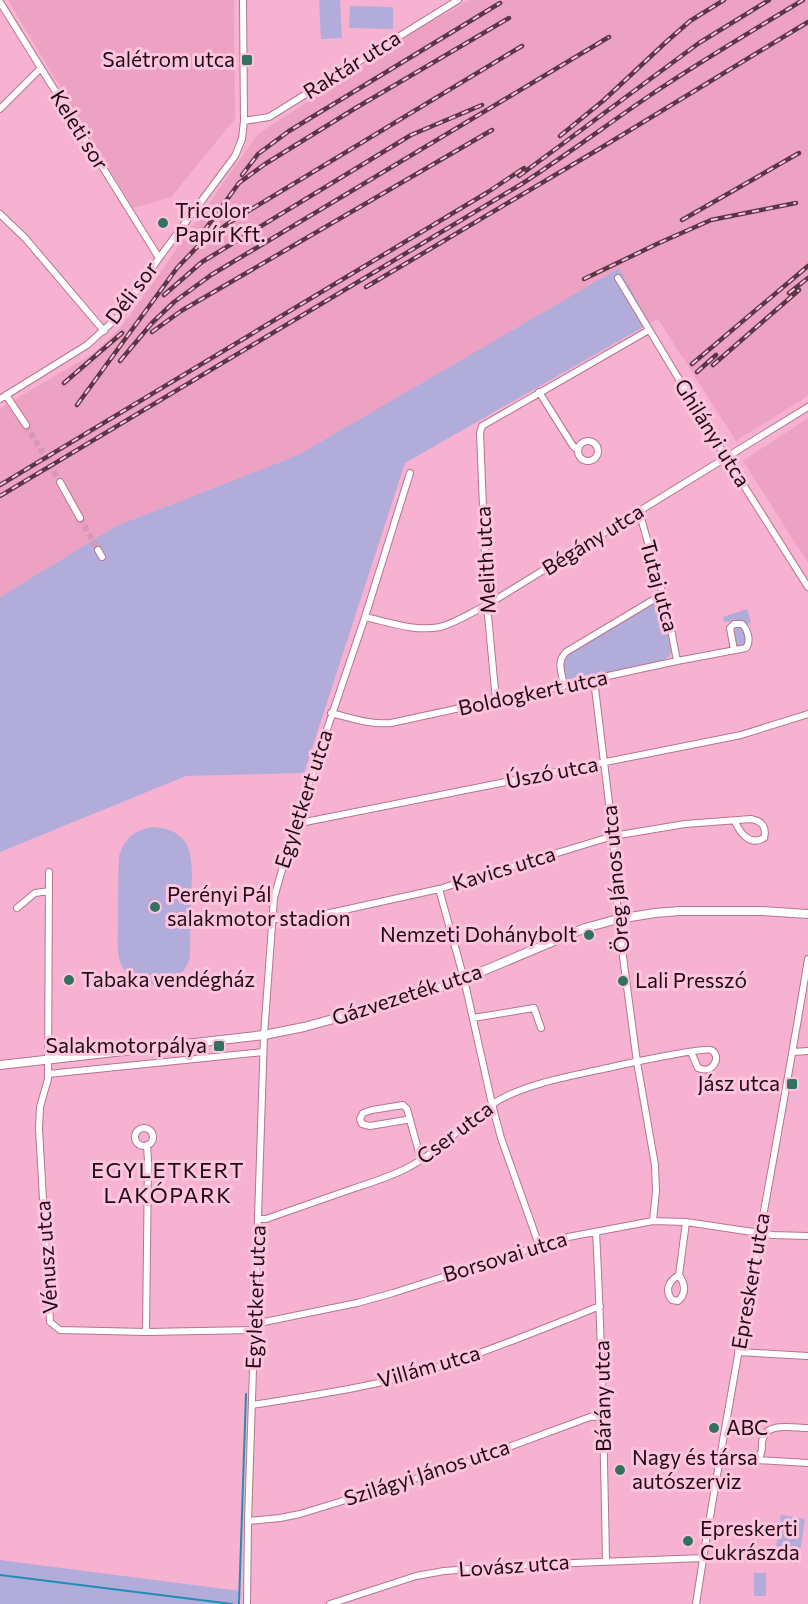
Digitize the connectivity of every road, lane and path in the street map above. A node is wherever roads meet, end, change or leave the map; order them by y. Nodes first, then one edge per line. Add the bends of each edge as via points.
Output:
1 (243, 0) edge
2 (458, 0) edge
3 (0, 2) edge
4 (41, 68) junction
5 (0, 109) edge
6 (244, 121) junction
7 (0, 214) edge
8 (159, 258) junction
9 (618, 278) dead end
10 (649, 330) junction
11 (104, 331) junction
12 (539, 392) junction
13 (3, 397) edge
14 (808, 407) edge
15 (26, 425) tunnel mouth
16 (578, 449) dead end
17 (727, 459) junction
18 (410, 473) dead end
19 (60, 482) tunnel mouth
20 (639, 511) junction
21 (80, 518) tunnel mouth
22 (98, 550) tunnel mouth
23 (102, 557) dead end
24 (808, 587) edge
25 (663, 594) junction
26 (487, 605) junction
27 (365, 617) junction
28 (734, 650) dead end
29 (677, 661) junction
30 (594, 680) junction
31 (564, 686) junction
32 (496, 701) junction
33 (332, 713) junction
34 (808, 714) edge
35 (604, 762) junction
36 (735, 822) junction
37 (295, 824) junction
38 (613, 836) junction
39 (49, 872) dead end
40 (439, 889) junction
41 (49, 891) junction
42 (17, 908) dead end
43 (808, 914) edge
44 (272, 919) junction
45 (618, 919) junction
46 (808, 959) edge
47 (464, 979) junction
48 (473, 1018) junction
49 (541, 1028) dead end
50 (264, 1035) junction
51 (808, 1051) edge
52 (263, 1052) junction
53 (691, 1052) dead end
54 (793, 1052) junction
55 (48, 1059) junction
56 (637, 1062) junction
57 (0, 1065) edge
58 (48, 1074) junction
59 (492, 1104) junction
60 (406, 1120) dead end
61 (147, 1145) dead end
62 (421, 1160) junction
63 (258, 1219) junction
64 (653, 1221) junction
65 (686, 1222) junction
66 (596, 1232) junction
67 (759, 1233) junction
68 (808, 1236) edge
69 (539, 1245) junction
70 (679, 1275) dead end
71 (600, 1306) junction
72 (254, 1328) junction
73 (146, 1332) junction
74 (738, 1352) junction
75 (808, 1356) edge
76 (252, 1405) junction
77 (604, 1416) junction
78 (808, 1428) edge
79 (720, 1458) junction
80 (757, 1460) junction
81 (808, 1463) edge
82 (248, 1521) junction
83 (703, 1558) junction
84 (606, 1561) junction
85 (247, 1604) edge
86 (330, 1604) edge
87 (696, 1604) edge

1 - 6 street
2 - 6 street, Raktár utca via 269,117
3 - 4 street, Keleti sor
4 - 5 street
4 - 8 street, Keleti sor
6 - 8 street, Déli sor via 235,156
7 - 11 street
8 - 11 street, Déli sor
9 - 10 street, Ghilányi utca
10 - 12 street
10 - 17 street, Ghilányi utca
11 - 13 street, Déli sor
12 - 16 street
12 - 26 street, Melith utca via 488,421 480,433
13 - 15 street
14 - 17 street, Bégány utca
17 - 20 street, Bégány utca
17 - 24 street, Ghilányi utca
18 - 27 street, Egyletkert utca
19 - 21 street
20 - 25 street, Tutaj utca
20 - 26 street, Bégány utca
22 - 23 street
25 - 29 street, Tutaj utca
25 - 31 street via 566,652 560,666
26 - 27 street, Bégány utca via 440,627 408,626
26 - 32 street, Melith utca
27 - 33 street, Egyletkert utca
28 - 29 street, Boldogkert utca
29 - 30 street, Boldogkert utca
30 - 31 street, Boldogkert utca
30 - 35 street, Öreg János utca
31 - 32 street, Boldogkert utca
32 - 33 street, Boldogkert utca via 379,724
33 - 37 street, Egyletkert utca
34 - 35 street, Úszó utca via 741,735
35 - 37 street, Úszó utca
35 - 38 street, Öreg János utca
36 - 36 street, Kavics utca via 750,840 764,838 766,831 759,820
36 - 38 street, Kavics utca via 685,824
37 - 44 street, Egyletkert utca via 276,886
38 - 40 street, Kavics utca
38 - 45 street, Öreg János utca
39 - 41 street, Vénusz utca
40 - 44 street, Kavics utca via 312,917
40 - 47 street
41 - 42 street via 35,893
41 - 55 street, Vénusz utca
43 - 45 street, Gázvezeték utca via 680,911
44 - 50 street, Egyletkert utca
45 - 47 street, Gázvezeték utca via 585,928
45 - 56 street, Öreg János utca
46 - 54 street, Epreskert utca
47 - 48 street
47 - 50 street, Gázvezeték utca via 417,996
48 - 49 street via 534,1008
48 - 59 street
50 - 52 street, Egyletkert utca
50 - 55 street, Gázvezeték utca
51 - 54 street
52 - 58 street
52 - 63 street, Egyletkert utca
53 - 56 street, Cser utca
54 - 67 street, Epreskert utca
55 - 57 street, Gázvezeték utca
55 - 58 street, Vénusz utca
56 - 59 street, Cser utca via 551,1081
56 - 64 street, Öreg János utca via 657,1179
58 - 73 street, Vénusz utca via 39,1129 50,1322 60,1330
59 - 62 street, Cser utca
59 - 69 street
60 - 62 street via 370,1126 360,1119 372,1110 403,1105
61 - 73 street
62 - 63 street, Cser utca via 396,1174
63 - 72 street, Egyletkert utca
64 - 65 street, Borsovai utca
64 - 66 street, Borsovai utca
65 - 67 street, Borsovai utca
65 - 70 street
66 - 69 street, Borsovai utca
66 - 71 street, Bárány utca
67 - 68 street, Borsovai utca
67 - 74 street, Epreskert utca
69 - 72 street, Borsovai utca via 393,1293
71 - 76 street, Villám utca via 494,1348 401,1378
71 - 77 street, Bárány utca
72 - 73 street, Vénusz utca
72 - 76 street, Egyletkert utca
74 - 75 street
74 - 79 street, Epreskert utca
76 - 82 street, Egyletkert utca
77 - 82 street, Szilágyi János utca via 591,1417 459,1465 300,1514
77 - 84 street, Bárány utca
78 - 80 street via 770,1429 763,1436 761,1457
79 - 80 street
79 - 83 street, Epreskert utca
80 - 81 street
82 - 85 street, Egyletkert utca
83 - 84 street, Lovász utca
83 - 87 street, Epreskert utca
84 - 86 street, Lovász utca via 444,1571

